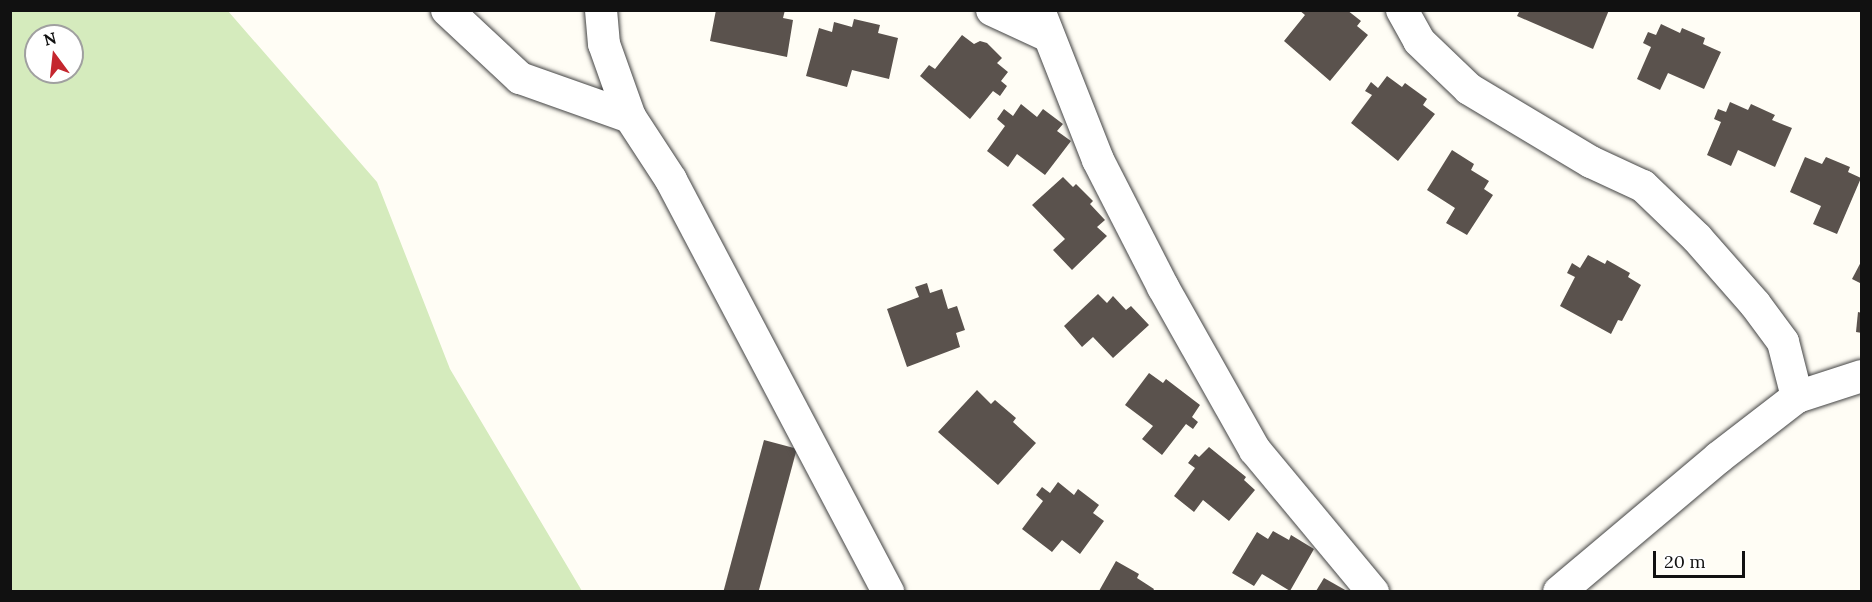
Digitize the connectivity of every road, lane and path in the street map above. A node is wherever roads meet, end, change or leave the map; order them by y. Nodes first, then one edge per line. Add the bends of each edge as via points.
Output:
1 (601, 10) edge
2 (992, 10) edge
3 (1402, 10) edge
4 (452, 13) edge
5 (1044, 23) edge
6 (630, 117) junction
7 (1862, 376) edge
8 (1797, 397) junction
9 (888, 591) edge
10 (1373, 591) edge
11 (1558, 591) edge

1 - 6 street via 604,44
2 - 5 street
3 - 8 street via 1419,41 1469,88 1591,162 1643,186 1697,238 1783,342
4 - 6 street via 520,78
5 - 10 street via 1098,160 1163,287 1255,450
6 - 9 street via 671,180
7 - 8 street
8 - 11 street

